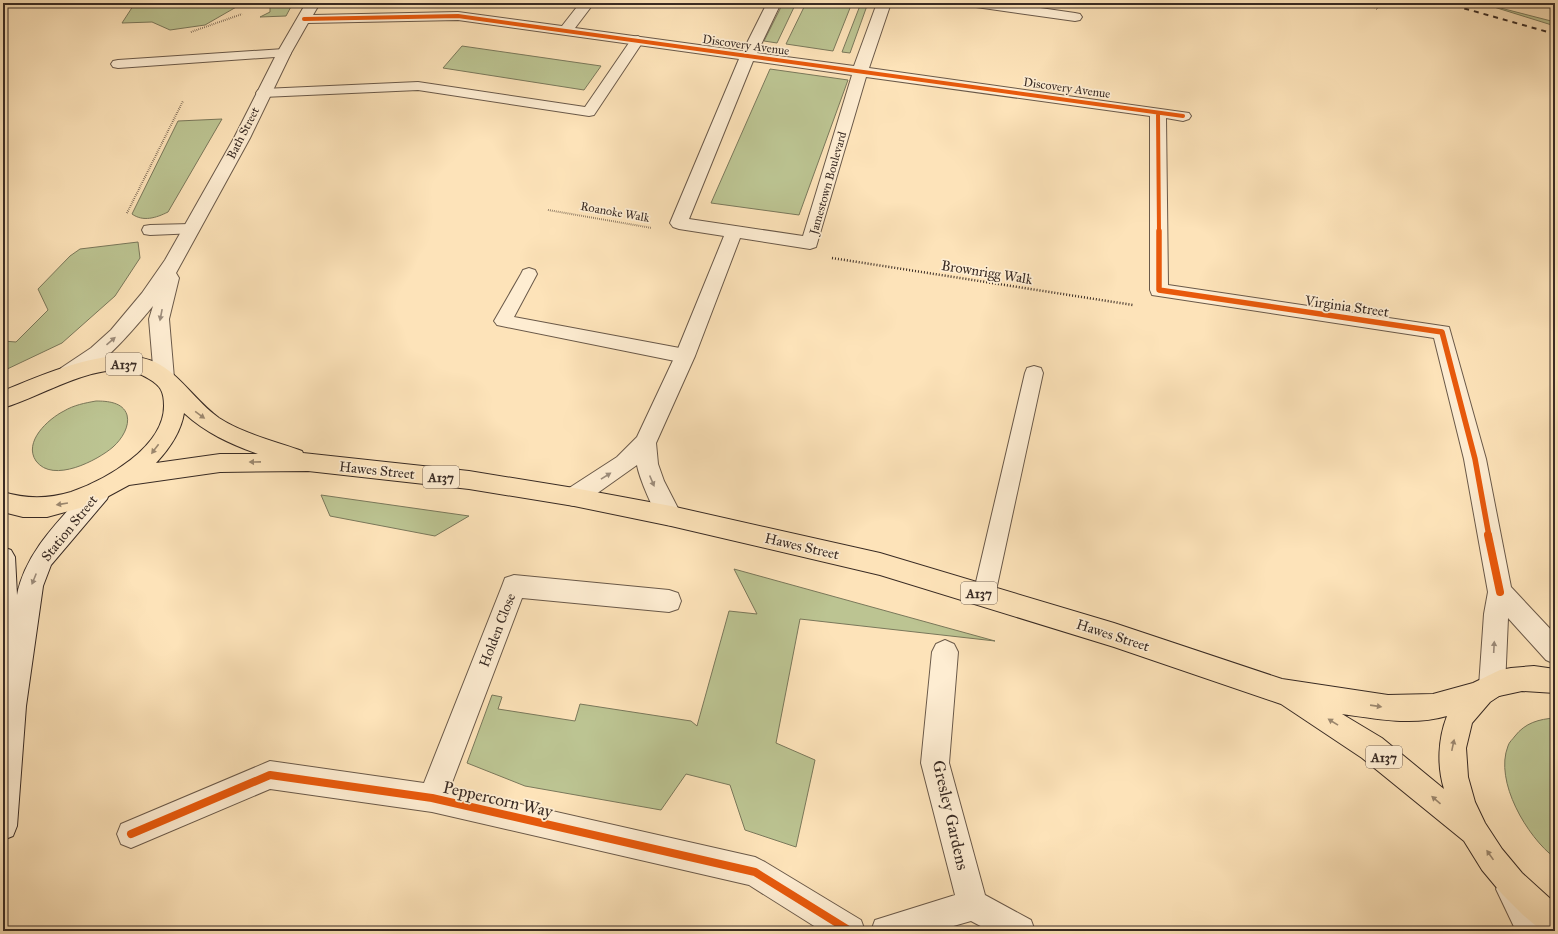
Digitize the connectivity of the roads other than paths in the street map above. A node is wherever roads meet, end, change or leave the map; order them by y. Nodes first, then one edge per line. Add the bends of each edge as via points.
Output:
1 (313, 3) edge
2 (587, 3) edge
3 (774, 3) edge
4 (884, 3) edge
5 (976, 3) edge
6 (1075, 17) dead end
7 (304, 19) junction
8 (566, 30) junction
9 (638, 40) junction
10 (284, 53) junction
11 (748, 56) junction
12 (118, 64) dead end
13 (860, 72) junction
14 (263, 94) junction
15 (1158, 113) junction
16 (1184, 116) dead end
17 (191, 229) junction
18 (150, 230) dead end
19 (734, 232) junction
20 (173, 263) junction
21 (529, 274) dead end
22 (685, 356) junction
23 (68, 372) junction
24 (1034, 373) dead end
25 (168, 383) junction
26 (43, 384) junction
27 (3, 400) edge
28 (3, 414) edge
29 (645, 443) junction
30 (308, 462) junction
31 (126, 476) junction
32 (99, 492) junction
33 (574, 497) junction
34 (3, 502) edge
35 (671, 516) junction
36 (3, 557) edge
37 (1500, 592) junction
38 (984, 595) junction
39 (669, 601) dead end
40 (945, 652) dead end
41 (1555, 652) edge
42 (1555, 681) edge
43 (1485, 690) junction
44 (1282, 692) junction
45 (13, 706) junction
46 (432, 798) junction
47 (3, 826) edge
48 (131, 834) dead end
49 (1476, 835) junction
50 (1504, 876) junction
51 (972, 905) junction
52 (1555, 922) edge
53 (850, 931) edge
54 (886, 931) edge
55 (1020, 931) edge
56 (1532, 931) edge

1 - 7 street, Bath Street
2 - 8 street
3 - 11 street
4 - 13 street, Jamestown Boulevard
5 - 6 street
7 - 8 street, Discovery Avenue via 458,16
7 - 10 street, Bath Street
8 - 9 street, Discovery Avenue
9 - 11 street, Discovery Avenue
9 - 14 lane via 589,112 418,86
10 - 12 lane
10 - 14 street, Bath Street
11 - 13 street, Discovery Avenue
11 - 19 street, Jamestown Boulevard via 679,223
13 - 15 street, Discovery Avenue
13 - 19 street, Jamestown Boulevard via 810,243
14 - 17 street, Bath Street via 242,138
15 - 16 street, Discovery Avenue
15 - 37 street, Virginia Street via 1159,290 1442,332 1475,459
17 - 18 lane
17 - 20 street, Bath Street
19 - 22 street
23 -> 20 street, Bath Street via 118,335 149,298
20 -> 25 street, Bath Street via 159,319
21 - 22 lane via 503,321
22 - 29 street
23 - 25 main road, Hawes Street / A137 via 92,366 134,364 151,369
23 - 26 main road, A137
24 - 38 lane
25 -> 30 main road, Hawes Street / A137 via 194,410 218,428
25 -> 31 main road, Hawes Street / A137 via 176,407 169,430 153,454
26 - 27 main road, A137
26 - 28 main road, A137
33 -> 29 street via 626,463
29 -> 35 street via 651,480
30 -> 31 main road, Hawes Street / A137 via 220,463
30 - 33 main road, Hawes Street / A137 via 469,480
31 - 32 main road, Hawes Street / A137
32 -> 34 main road, Hawes Street / A137 via 67,503 36,508 8,505
32 -> 45 street, Station Street via 42,559 34,579 25,619
33 - 35 main road, Hawes Street / A137
35 - 38 main road, Hawes Street / A137 via 880,564
36 - 45 street, Station Street
37 - 41 street
43 -> 37 street
38 - 44 main road, Hawes Street / A137 via 1114,635
39 - 46 street, Holden Close via 514,586
40 - 51 street, Gresley Gardens via 935,763
42 - 43 main road, A137 via 1527,678 1508,681
44 -> 43 main road, Hawes Street / A137 via 1388,708 1433,707
49 -> 43 main road, A137 via 1456,791 1451,751 1459,718
49 -> 44 main road, Hawes Street / A137 via 1372,748
45 - 47 street, Station Street
46 - 48 street, Peppercorn Way via 270,775
46 - 53 street, Peppercorn Way via 755,872
50 -> 49 main road, A137
50 - 52 main road, A137
50 - 56 street
51 - 54 street
51 - 55 street

